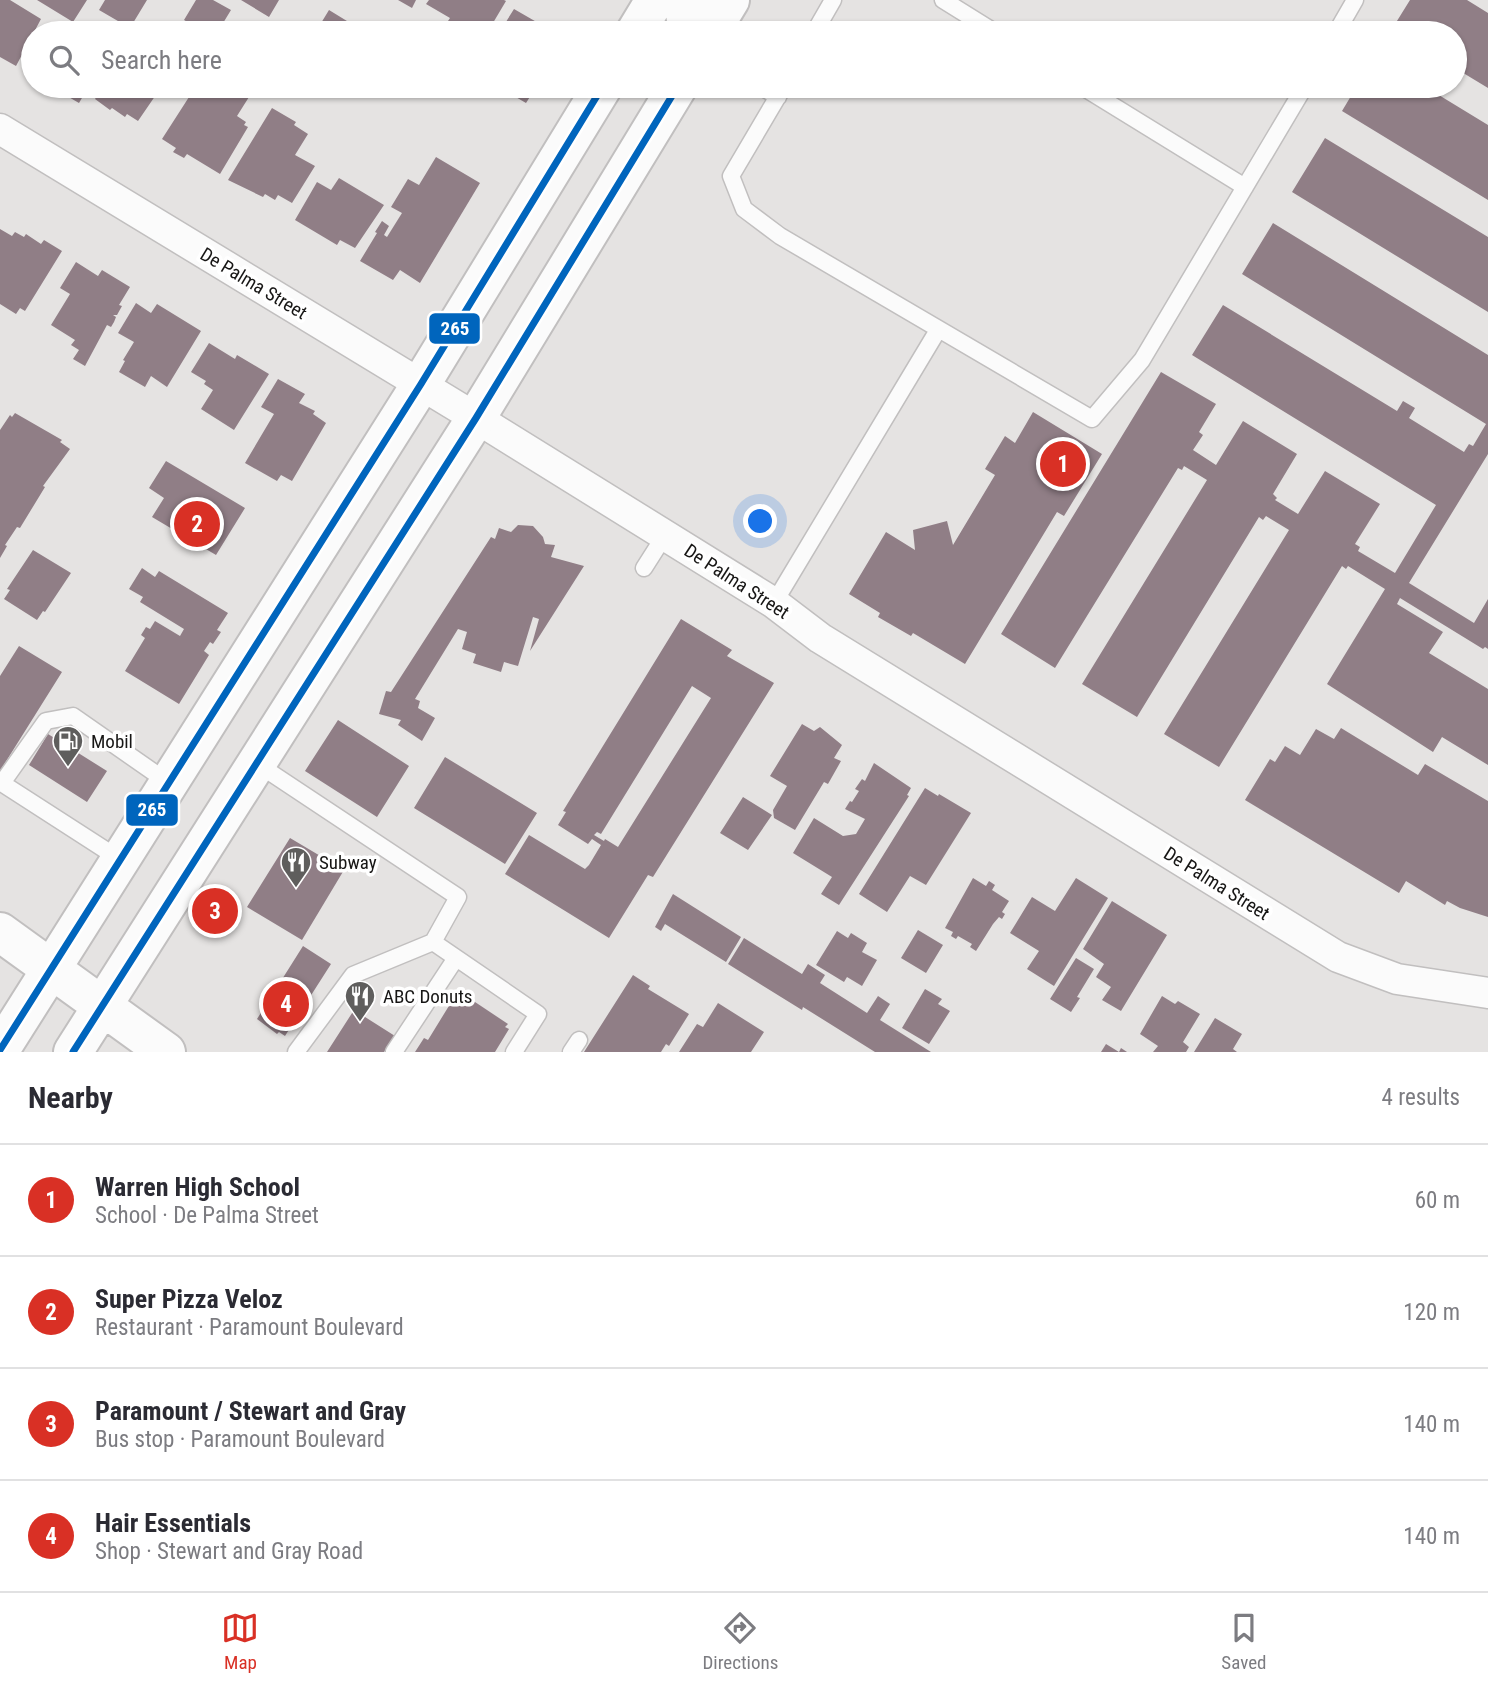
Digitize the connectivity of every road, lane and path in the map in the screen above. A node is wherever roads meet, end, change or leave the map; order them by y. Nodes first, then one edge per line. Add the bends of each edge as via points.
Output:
1 (655, 0) edge
2 (689, 0) edge
3 (730, 0) edge
4 (833, 0) edge
5 (943, 0) edge
6 (1355, 0) edge
7 (642, 21) edge
8 (686, 21) edge
9 (717, 21) edge
10 (821, 21) edge
11 (977, 21) edge
12 (1343, 21) edge
13 (596, 98) edge
14 (671, 98) edge
15 (777, 98) edge
16 (1100, 98) edge
17 (1298, 98) edge
18 (0, 129) edge
19 (1245, 187) junction
20 (938, 330) junction
21 (421, 384) junction
22 (476, 418) junction
23 (665, 535) junction
24 (644, 568) dead end
25 (774, 603) junction
26 (256, 763) junction
27 (1, 783) edge
28 (169, 783) junction
29 (121, 859) junction
30 (0, 932) edge
31 (433, 942) junction
32 (456, 958) junction
33 (52, 969) junction
34 (1488, 993) edge
35 (103, 1005) junction
36 (0, 1050) edge
37 (73, 1052) edge
38 (166, 1052) edge
39 (296, 1052) edge
40 (394, 1052) edge
41 (514, 1052) edge

1 - 7 main road
2 - 8 main road
3 - 9 main road
4 - 10 lane
5 - 11 lane
6 - 12 lane
13 - 21 main road
14 - 22 main road
15 - 20 lane via 731,176 744,209 780,236
16 - 19 lane
17 - 19 lane
18 - 21 street, De Palma Street
19 - 20 lane via 1142,360 1092,419
20 - 25 lane
21 - 22 street, De Palma Street
21 - 28 main road
22 - 23 street, De Palma Street
22 - 26 main road
23 - 24 lane
23 - 25 street, De Palma Street
25 - 34 street, De Palma Street via 820,638 1338,957 1397,979
26 - 31 lane via 458,897
26 - 35 main road
27 - 28 lane via 46,721 73,716
27 - 29 lane
28 - 29 main road
29 - 33 main road
30 - 33 main road
31 - 32 lane
31 - 39 lane via 354,975
32 - 40 lane
32 - 41 lane via 538,1014
33 - 35 main road
33 - 36 main road
35 - 37 main road
35 - 38 main road

